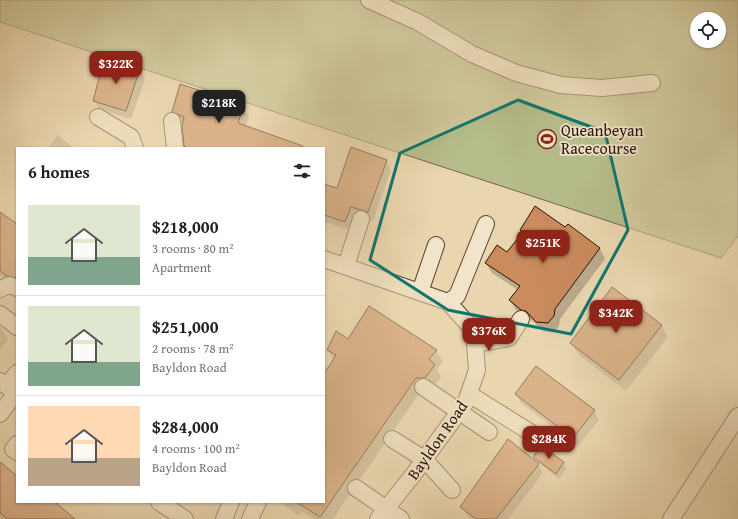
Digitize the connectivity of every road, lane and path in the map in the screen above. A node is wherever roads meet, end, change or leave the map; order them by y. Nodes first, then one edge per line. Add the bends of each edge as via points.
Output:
1 (369, 0) edge
2 (652, 83) dead end
3 (98, 117) dead end
4 (172, 121) dead end
5 (134, 147) edge
6 (175, 147) edge
7 (361, 219) dead end
8 (486, 224) dead end
9 (436, 245) dead end
10 (325, 258) edge
11 (346, 266) junction
12 (16, 288) edge
13 (0, 289) edge
14 (420, 292) junction
15 (448, 302) junction
16 (0, 314) edge
17 (521, 319) dead end
18 (16, 327) edge
19 (475, 344) junction
20 (16, 374) edge
21 (423, 387) dead end
22 (10, 388) edge
23 (469, 394) junction
24 (458, 413) junction
25 (0, 414) edge
26 (738, 416) edge
27 (489, 432) dead end
28 (536, 436) dead end
29 (392, 439) dead end
30 (424, 459) junction
31 (356, 488) dead end
32 (452, 490) dead end
33 (161, 503) edge
34 (231, 503) edge
35 (258, 503) edge
36 (382, 514) edge
37 (185, 519) edge
38 (224, 519) edge
39 (250, 519) edge
40 (401, 519) edge
41 (671, 519) edge

1 - 2 street via 418,22 472,54 516,73 561,85 602,88
3 - 5 street via 131,137
4 - 6 street
7 - 11 street
8 - 15 street via 457,296
9 - 14 street
10 - 11 street, Bayldon Road
11 - 14 street, Bayldon Road
12 - 13 street via 10,285
14 - 15 street, Bayldon Road
15 - 19 street, Bayldon Road via 474,331
16 - 18 street
17 - 19 street via 509,338
19 - 23 street, Bayldon Road via 477,370
20 - 22 street
21 - 24 street
22 - 25 street
23 - 24 street, Bayldon Road
23 - 28 street
24 - 27 street
24 - 30 street, Bayldon Road
26 - 41 street
29 - 30 street
30 - 32 street
30 - 36 street, Bayldon Road
31 - 36 street
33 - 37 street
34 - 38 street
35 - 39 street
36 - 40 street

